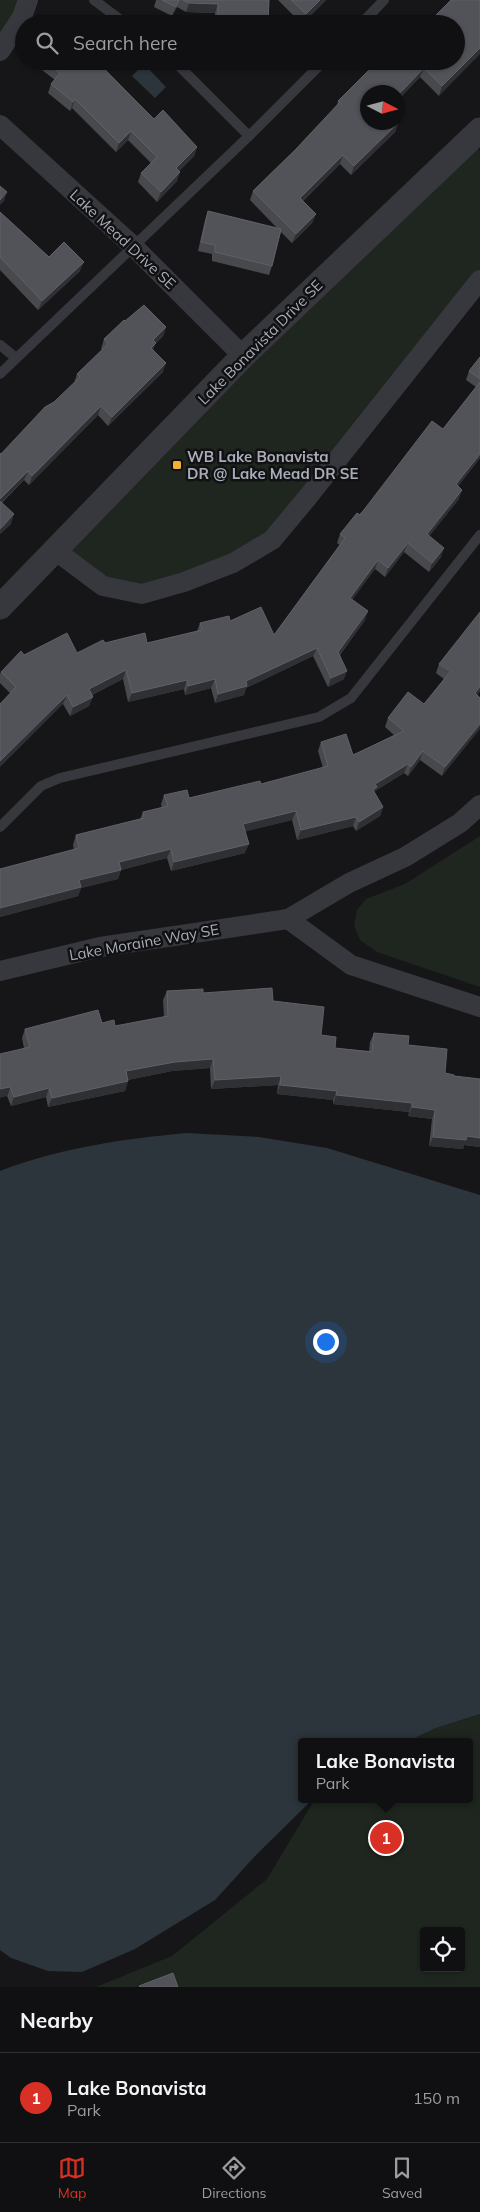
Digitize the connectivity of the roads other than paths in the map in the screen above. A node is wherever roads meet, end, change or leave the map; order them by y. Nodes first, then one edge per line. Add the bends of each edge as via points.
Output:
1 (28, 0) edge
2 (94, 0) edge
3 (384, 0) edge
4 (23, 15) edge
5 (114, 15) edge
6 (370, 15) edge
7 (15, 28) edge
8 (0, 51) edge
9 (183, 70) edge
10 (315, 70) edge
11 (0, 125) edge
12 (249, 136) junction
13 (477, 140) edge
14 (133, 246) junction
15 (480, 280) edge
16 (0, 345) edge
17 (243, 356) junction
18 (16, 358) junction
19 (0, 374) edge
20 (480, 535) edge
21 (56, 551) junction
22 (0, 607) edge
23 (480, 805) edge
24 (0, 827) edge
25 (288, 919) junction
26 (0, 971) edge
27 (480, 1007) edge

1 - 4 street
2 - 5 lane
3 - 6 lane
7 - 8 street
9 - 12 lane
10 - 12 lane
11 - 14 street, Lake Mead Drive SE
12 - 14 lane
13 - 17 street, Lake Bonavista Drive SE
14 - 17 street, Lake Mead Drive SE
14 - 18 lane
15 - 21 street via 272,540 234,563 142,594 103,586
16 - 18 lane
17 - 21 street, Lake Bonavista Drive SE
18 - 19 lane
20 - 24 lane via 351,698 319,717 60,778 41,786
21 - 22 street, Lake Bonavista Drive SE
23 - 25 street, Lake Moraine Way SE via 460,823 405,858 348,883
25 - 26 street, Lake Moraine Way SE via 100,947
25 - 27 street via 351,965

